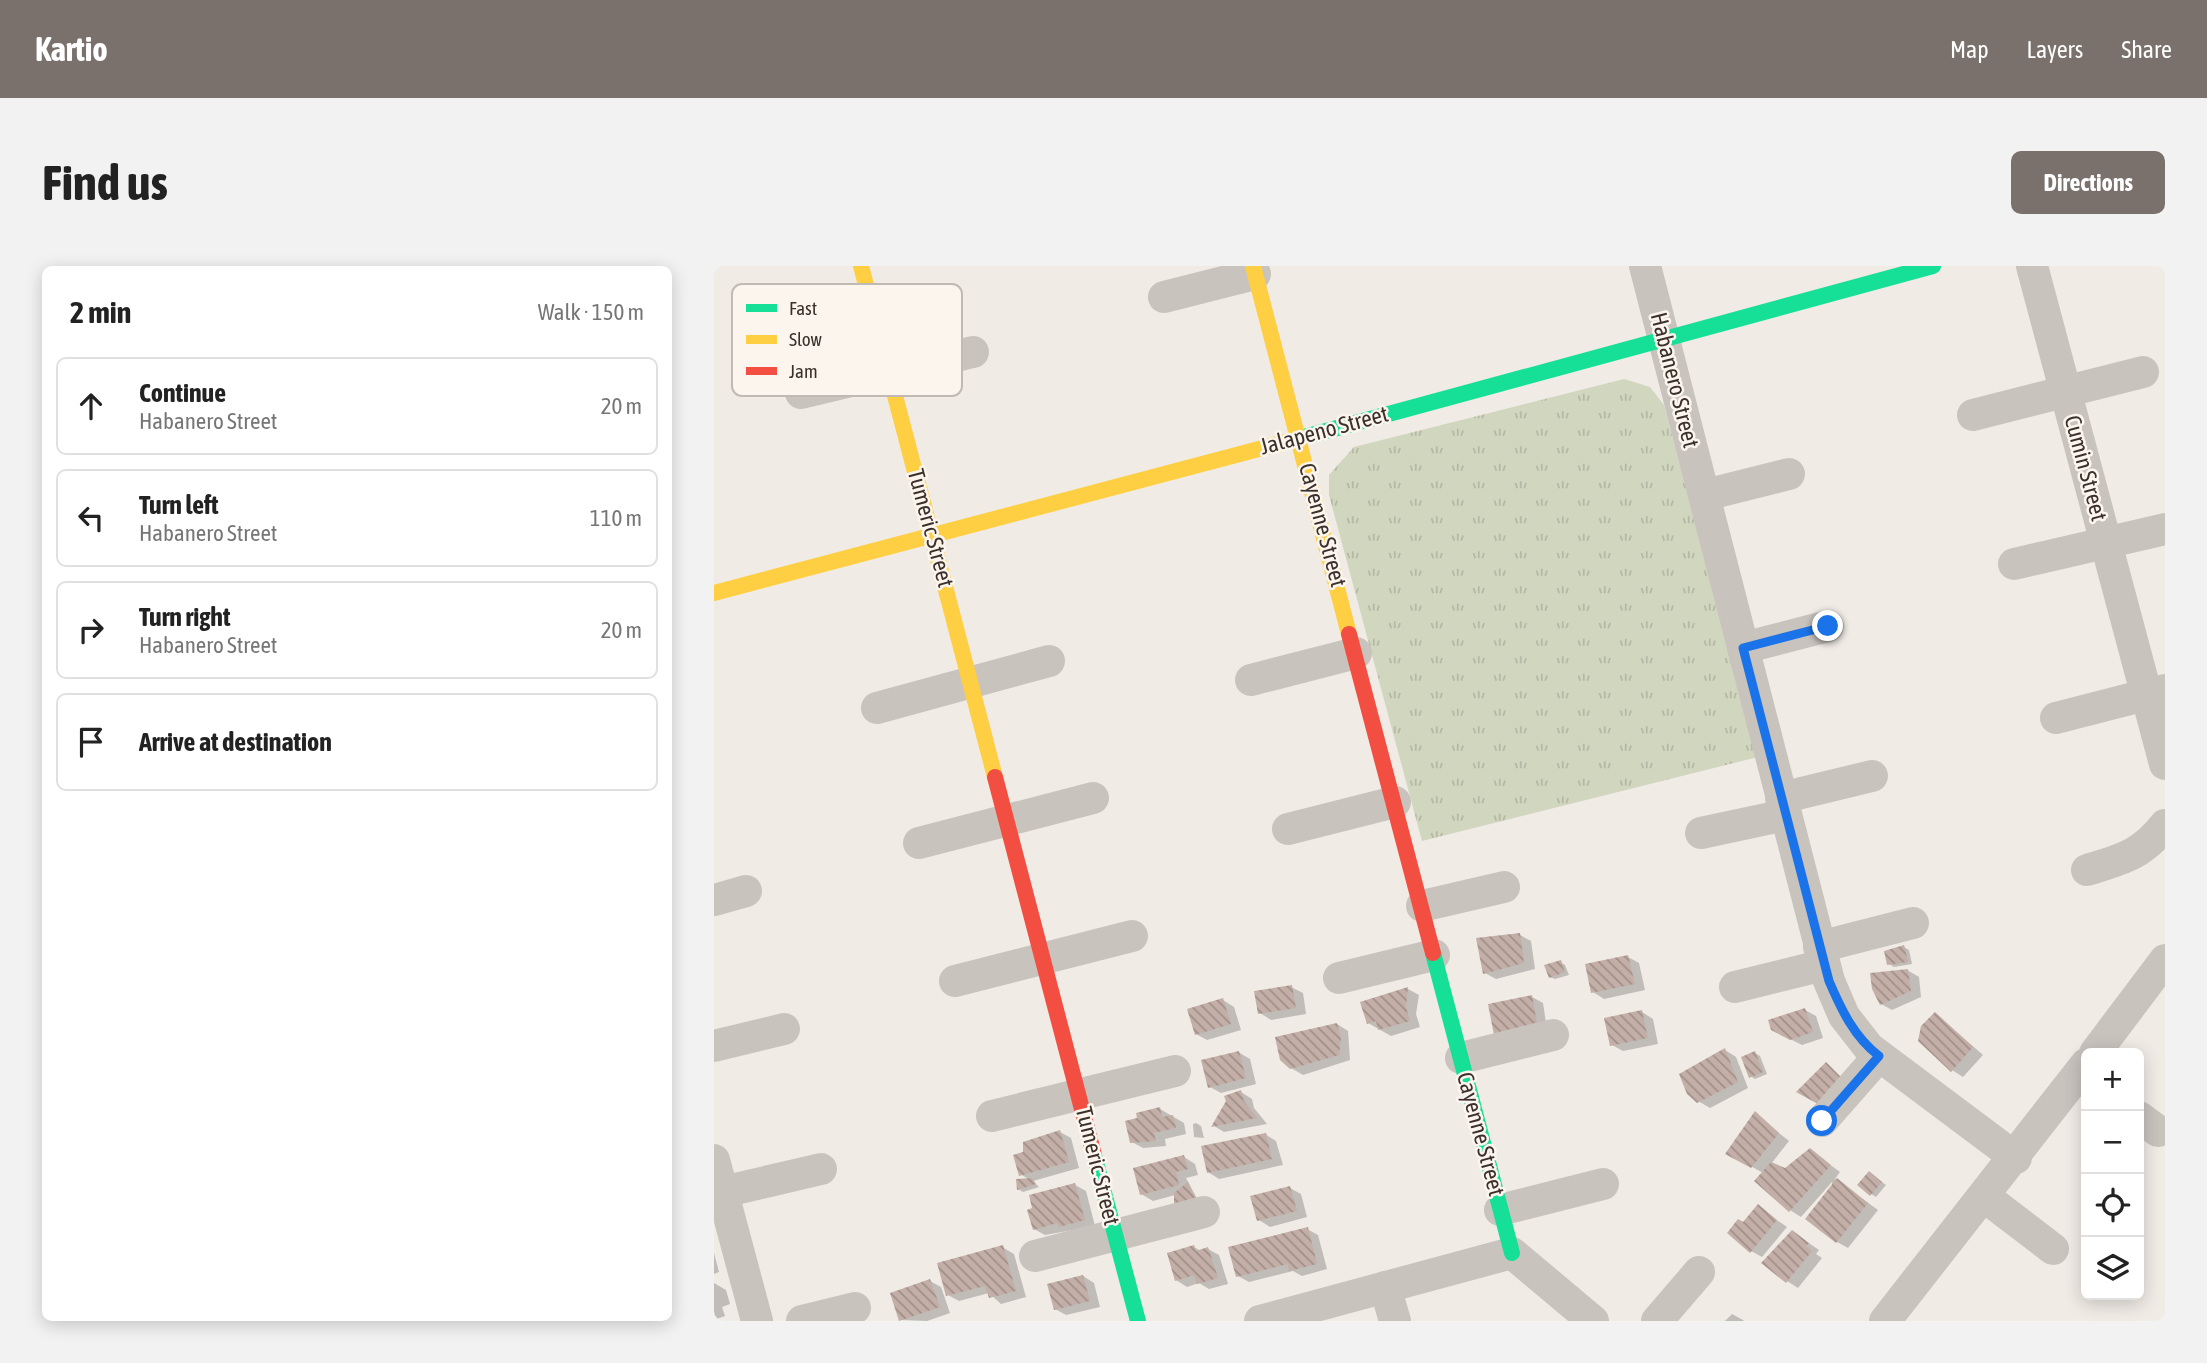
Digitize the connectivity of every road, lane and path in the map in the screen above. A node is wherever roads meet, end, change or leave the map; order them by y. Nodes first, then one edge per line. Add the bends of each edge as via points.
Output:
1 (861, 266) edge
2 (1645, 266) edge
3 (1933, 266) edge
4 (2032, 266) edge
5 (1254, 270) edge
6 (866, 284) edge
7 (1164, 297) dead end
8 (1665, 338) junction
9 (973, 352) dead end
10 (962, 355) edge
11 (2143, 372) dead end
12 (2065, 392) junction
13 (896, 396) edge
14 (1973, 415) dead end
15 (1300, 436) junction
16 (1789, 474) dead end
17 (1704, 495) junction
18 (2165, 530) edge
19 (934, 537) junction
20 (2106, 544) junction
21 (2014, 564) dead end
22 (714, 593) edge
23 (1828, 626) dead end
24 (1743, 648) junction
25 (1356, 653) junction
26 (1049, 661) dead end
27 (1251, 680) dead end
28 (972, 682) junction
29 (2156, 693) edge
30 (877, 708) dead end
31 (2056, 718) dead end
32 (2165, 764) edge
33 (1872, 776) dead end
34 (1094, 798) dead end
35 (1395, 802) junction
36 (1783, 807) junction
37 (1008, 821) junction
38 (2165, 825) edge
39 (1288, 829) dead end
40 (1701, 834) dead end
41 (919, 843) dead end
42 (2087, 870) dead end
43 (1504, 887) dead end
44 (746, 891) dead end
45 (714, 900) edge
46 (1422, 906) junction
47 (1913, 923) dead end
48 (1132, 936) dead end
49 (1434, 955) junction
50 (1822, 956) junction
51 (1044, 958) junction
52 (2165, 960) edge
53 (1339, 978) dead end
54 (955, 981) dead end
55 (1735, 987) dead end
56 (784, 1029) dead end
57 (1553, 1035) dead end
58 (714, 1046) edge
59 (2101, 1048) edge
60 (1879, 1056) junction
61 (1461, 1058) junction
62 (1175, 1071) dead end
63 (2081, 1074) edge
64 (1079, 1096) junction
65 (992, 1116) dead end
66 (1822, 1121) dead end
67 (2016, 1158) junction
68 (714, 1160) edge
69 (821, 1169) dead end
70 (1603, 1184) dead end
71 (718, 1193) edge
72 (1984, 1197) junction
73 (1500, 1210) junction
74 (1204, 1212) dead end
75 (1116, 1237) junction
76 (2053, 1249) dead end
77 (1512, 1254) junction
78 (1035, 1256) dead end
79 (1699, 1272) dead end
80 (1385, 1287) junction
81 (855, 1308) dead end
82 (1888, 1320) edge
83 (757, 1321) edge
84 (802, 1321) edge
85 (1138, 1321) edge
86 (1260, 1321) edge
87 (1395, 1321) edge
88 (1593, 1321) edge
89 (1657, 1321) edge

1 - 6 street, Tumeric Street
2 - 8 street, Habanero Street
3 - 8 street, Jalapeno Street
4 - 12 street, Cumin Street
5 - 7 street, Cayenne Street
5 - 15 street, Cayenne Street
8 - 15 street, Jalapeno Street
8 - 17 street, Habanero Street
9 - 10 street
11 - 12 street, Cumin Street
12 - 14 street, Cumin Street
12 - 20 street, Cumin Street
13 - 19 street, Tumeric Street
15 - 19 street, Jalapeno Street
15 - 25 street, Cayenne Street
16 - 17 street
17 - 24 street, Habanero Street
18 - 20 street, Cumin Street
19 - 22 street, Jalapeno Street
19 - 28 street, Tumeric Street
20 - 21 street, Cumin Street
20 - 29 street, Cumin Street
23 - 24 street
24 - 36 street, Habanero Street
25 - 27 street
25 - 35 street, Cayenne Street
26 - 28 street
28 - 30 street
28 - 37 street, Tumeric Street
29 - 31 street
29 - 32 street, Cumin Street
33 - 36 street
34 - 37 street
35 - 39 street
35 - 46 street, Cayenne Street
36 - 40 street
36 - 50 street, Habanero Street
37 - 41 street
37 - 51 street, Tumeric Street
38 - 42 street via 2132,856
43 - 46 street
44 - 45 street
46 - 49 street, Cayenne Street
47 - 50 street
48 - 51 street
49 - 53 street
49 - 61 street, Cayenne Street
50 - 55 street
50 - 60 street, Habanero Street via 1844,1016
51 - 54 street
51 - 64 street, Tumeric Street
52 - 59 street
56 - 58 street
57 - 61 street, Cayenne Street
60 - 66 street
60 - 67 street, Habanero Street
61 - 73 street, Cayenne Street
62 - 64 street, Tumeric Street
63 - 67 street
64 - 65 street, Tumeric Street
64 - 75 street, Tumeric Street
67 - 72 street
68 - 71 street
69 - 71 street
70 - 73 street, Cayenne Street
71 - 83 street
72 - 76 street
72 - 82 street
73 - 77 street, Cayenne Street
74 - 75 street, Tumeric Street
75 - 78 street, Tumeric Street
75 - 85 street, Tumeric Street
77 - 80 street
77 - 88 street
79 - 89 street
80 - 86 street
80 - 87 street
81 - 84 street

